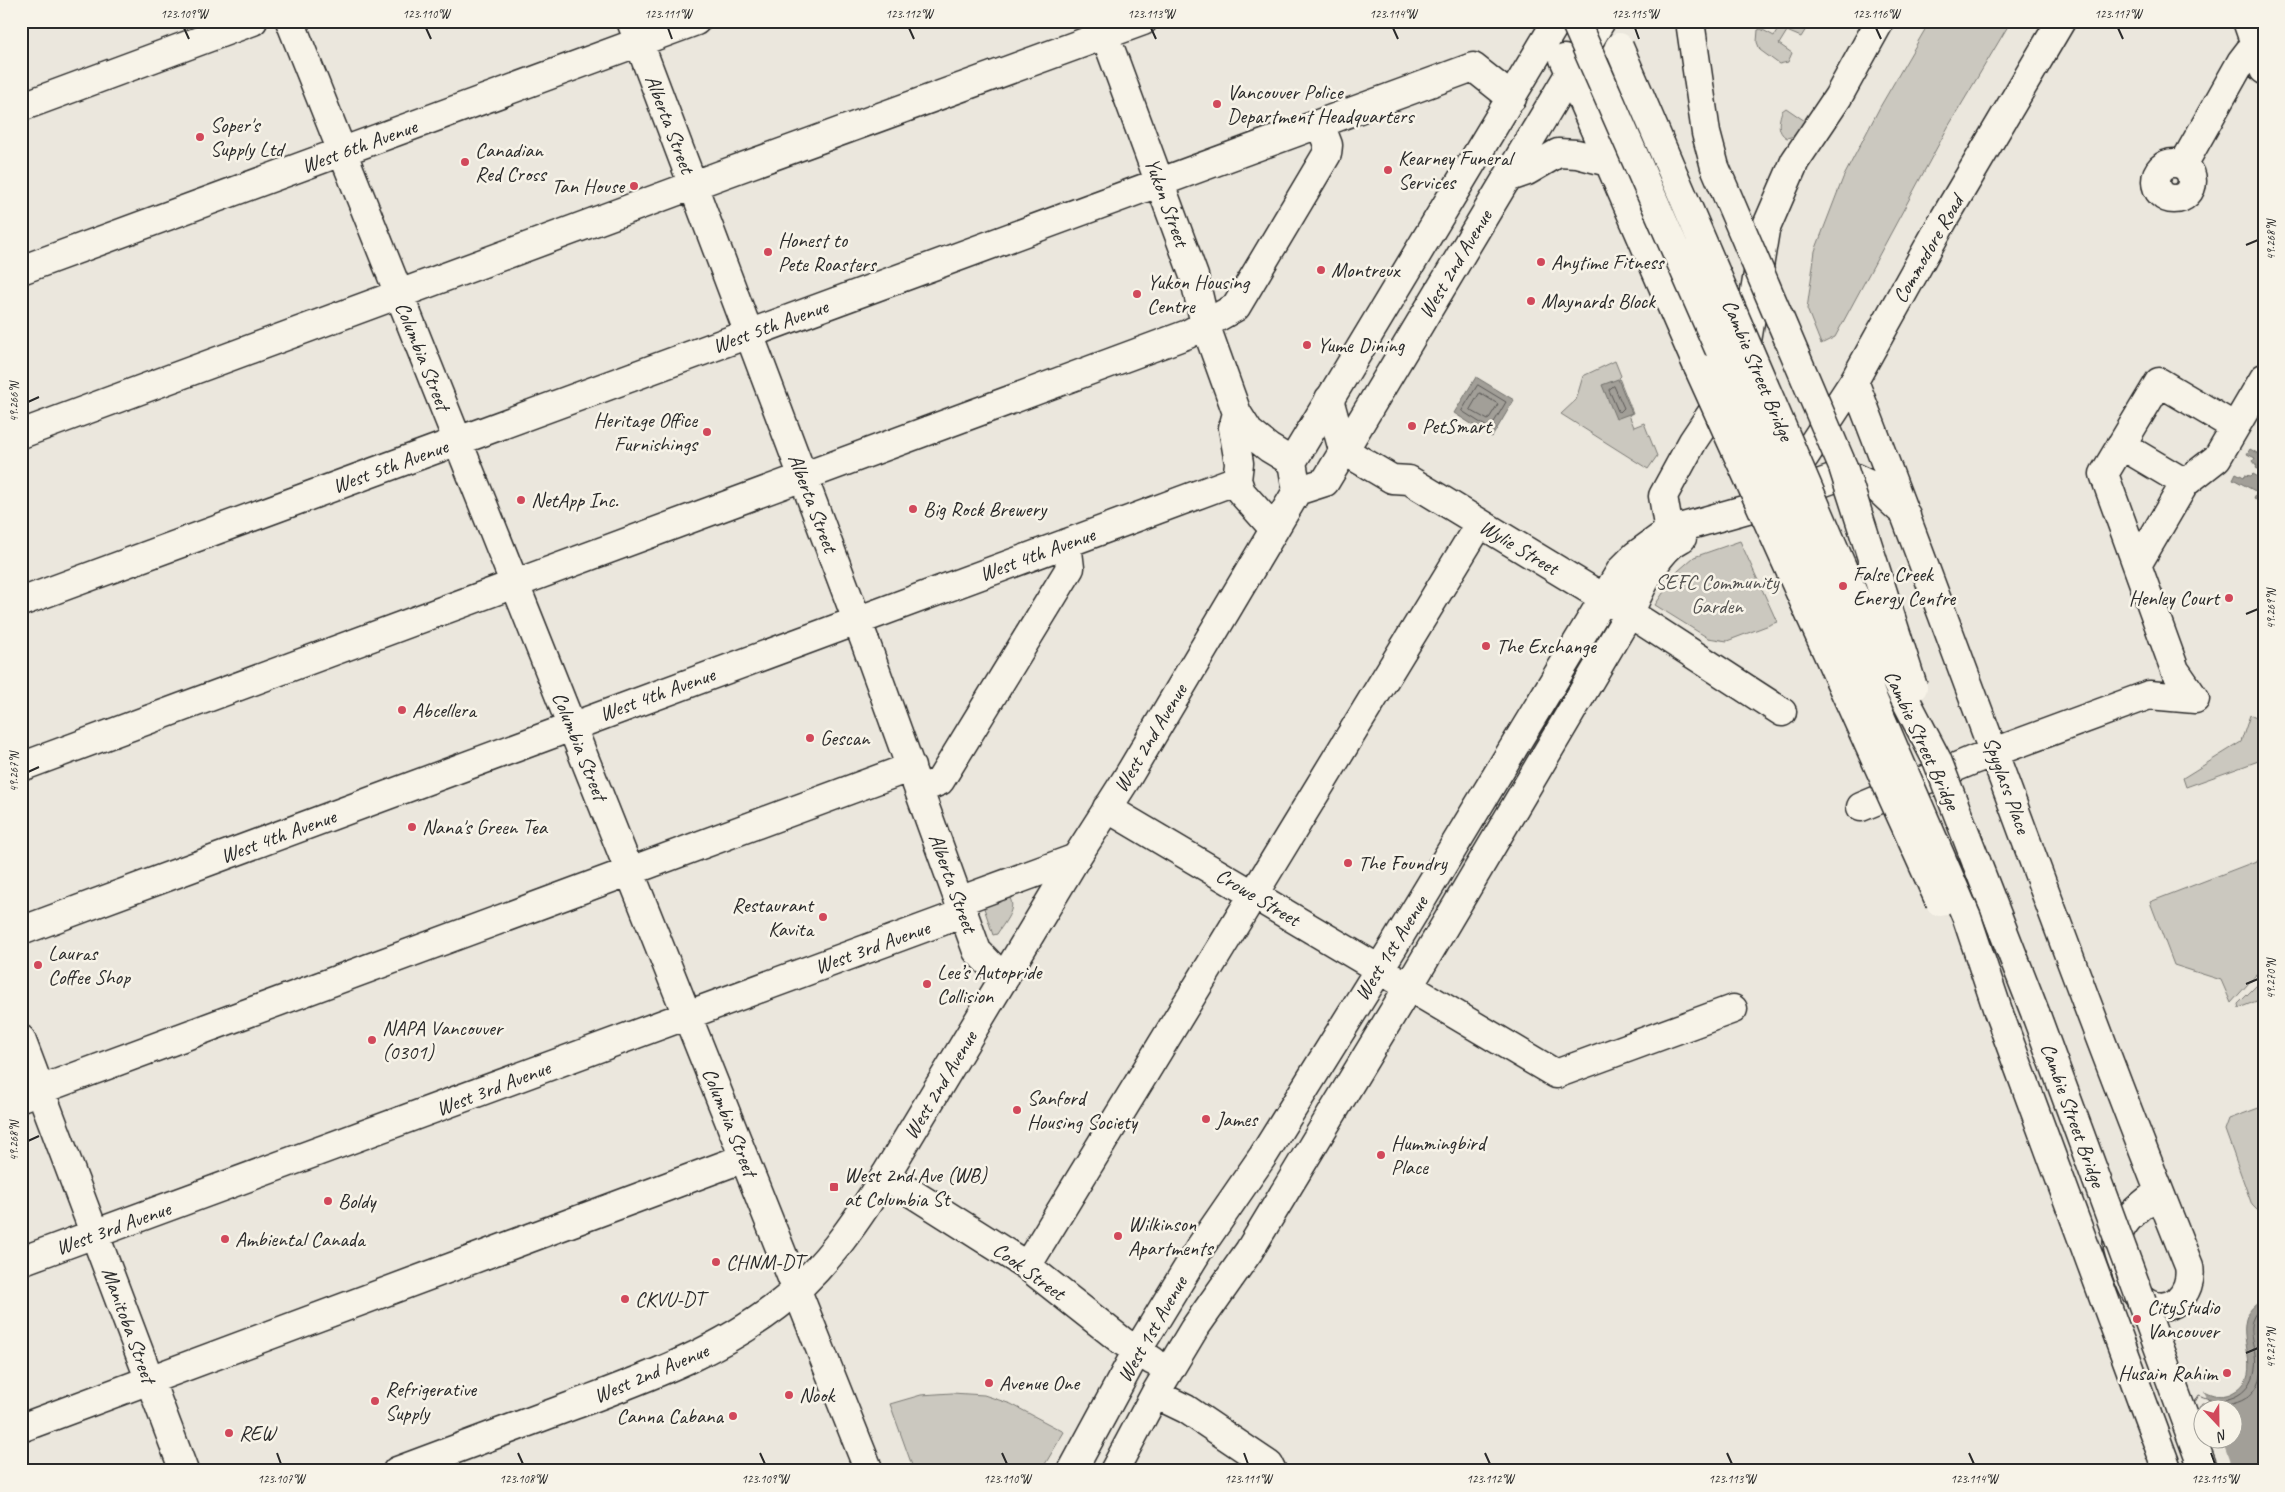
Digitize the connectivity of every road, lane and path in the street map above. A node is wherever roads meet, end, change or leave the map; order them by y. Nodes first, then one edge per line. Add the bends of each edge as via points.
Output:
1 (253, 21) edge
2 (290, 21) edge
3 (696, 21) edge
4 (1143, 21) edge
5 (1601, 21) edge
6 (1608, 21) edge
7 (1690, 21) edge
8 (1880, 21) edge
9 (2061, 21) edge
10 (1558, 24) edge
11 (1102, 28) edge
12 (635, 32) edge
13 (2250, 33) edge
14 (2264, 70) edge
15 (1570, 72) junction
16 (1512, 98) junction
17 (21, 106) edge
18 (1320, 124) junction
19 (342, 152) junction
20 (2183, 165) dead end
21 (1611, 169) junction
22 (1508, 178) junction
23 (1159, 182) junction
24 (693, 185) junction
25 (21, 270) edge
26 (399, 295) junction
27 (1205, 324) junction
28 (749, 333) junction
29 (2264, 378) edge
30 (1854, 381) junction
31 (1329, 399) junction
32 (1237, 413) junction
33 (2235, 427) junction
34 (21, 434) edge
35 (457, 441) junction
36 (1348, 442) junction
37 (2121, 445) junction
38 (1292, 462) junction
39 (1793, 476) joint
40 (803, 477) junction
41 (1238, 480) junction
42 (2186, 483) junction
43 (1297, 491) junction
44 (1906, 515) junction
45 (1480, 523) junction
46 (1274, 529) junction
47 (1666, 542) junction
48 (1067, 543) junction
49 (2137, 565) junction
50 (515, 582) junction
51 (1603, 598) junction
52 (21, 602) edge
53 (1629, 614) junction
54 (857, 621) junction
55 (1782, 712) dead end
56 (572, 726) junction
57 (1995, 752) junction
58 (1937, 760) junction
59 (21, 767) edge
60 (915, 778) junction
61 (1860, 807) dead end
62 (1107, 808) junction
63 (1076, 858) junction
64 (631, 871) junction
65 (1254, 894) junction
66 (961, 907) junction
67 (21, 931) edge
68 (1379, 969) junction
69 (1004, 979) junction
70 (1409, 986) junction
71 (1733, 1009) dead end
72 (688, 1014) junction
73 (1999, 1014) junction
74 (21, 1039) edge
75 (31, 1094) edge
76 (744, 1158) junction
77 (885, 1176) junction
78 (2159, 1190) dead end
79 (96, 1234) junction
80 (21, 1261) edge
81 (1027, 1266) junction
82 (797, 1288) junction
83 (1137, 1351) junction
84 (1169, 1370) junction
85 (150, 1382) junction
86 (1155, 1394) junction
87 (21, 1428) edge
88 (184, 1471) edge
89 (397, 1471) edge
90 (869, 1471) edge
91 (1072, 1471) edge
92 (1114, 1471) edge
93 (1272, 1471) edge
94 (2168, 1471) edge
95 (2204, 1471) edge

1 - 17 street
2 - 19 street, Columbia Street
3 - 12 street, West 6th Avenue
4 - 11 street
5 - 15 street, West 2nd Avenue
6 - 58 street, Cambie Street Bridge, bridge via 1869,630
7 - 58 street, bridge via 1706,133 1715,168 1843,467
8 - 47 street via 1838,97 1795,161 1766,230 1743,366 1693,441 1663,496
9 - 30 street, Commodore Road via 1929,245
10 - 15 street
10 - 16 street, West 2nd Avenue
10 - 73 street, Cambie Street Bridge, bridge via 1868,688 1959,899
11 - 23 street, Yukon Street
11 - 24 street
12 - 19 street, West 6th Avenue
12 - 24 street, Alberta Street
13 - 14 street
13 - 20 street via 2241,62
15 - 21 street
15 - 22 street, West 2nd Avenue
16 - 18 street, West 5th Avenue via 1473,67
16 - 31 street, West 2nd Avenue
18 - 23 street, West 5th Avenue
18 - 27 street via 1328,145 1327,154 1236,307
19 - 25 street, West 6th Avenue
19 - 26 street, Columbia Street
21 - 22 street via 1577,154 1558,153 1526,172
21 - 73 street, bridge via 1949,923
22 - 36 street, West 2nd Avenue
23 - 27 street, Yukon Street via 1194,276
23 - 28 street, West 5th Avenue
24 - 26 street
24 - 28 street, Alberta Street
26 - 34 street
26 - 35 street, Columbia Street
27 - 32 street, Yukon Street
27 - 40 street via 1188,334
28 - 35 street, West 5th Avenue
28 - 40 street, Alberta Street
29 - 33 street
30 - 39 street, Commodore Road
30 - 44 street, Spyglass Place
31 - 36 street
31 - 38 street, West 2nd Avenue
32 - 38 street, Yukon Street via 1249,432
32 - 41 street, Yukon Street via 1233,428 1239,463
33 - 37 street via 2159,382
33 - 42 street via 2217,458
35 - 50 street, Columbia Street
35 - 52 street, West 5th Avenue
36 - 43 street, West 2nd Avenue via 1325,482
36 - 45 street, Wylie Street via 1392,479 1409,480
37 - 42 street
37 - 49 street via 2104,474
38 - 43 street
39 - 47 street, West 1st Avenue via 1758,506
40 - 50 street
40 - 54 street, Alberta Street
41 - 46 street, Yukon Street via 1246,499
41 - 48 street, West 4th Avenue
42 - 49 street
43 - 46 street, West 2nd Avenue
44 - 47 street via 1876,488 1846,474 1799,491 1769,514
44 - 57 street, Spyglass Place
45 - 51 street, Wylie Street
45 - 65 street
46 - 62 street, West 2nd Avenue
47 - 51 street, West 1st Avenue via 1636,555 1621,570
47 - 53 street, West 1st Avenue
48 - 54 street, West 4th Avenue
48 - 60 street via 1070,568 940,781
49 - 57 street via 2175,670 2195,699 2148,695
50 - 56 street, Columbia Street
50 - 59 street
51 - 53 street, Wylie Street
51 - 68 street, West 1st Avenue
53 - 55 street, Wylie Street
53 - 70 street, West 1st Avenue
54 - 56 street, West 4th Avenue
54 - 60 street, Alberta Street
56 - 64 street, Columbia Street
56 - 67 street, West 4th Avenue
57 - 61 street
57 - 78 street, Spyglass Place
58 - 95 street, Cambie Street Bridge, bridge via 2036,1015
60 - 64 street
60 - 66 street, Alberta Street
62 - 63 street, West 2nd Avenue
62 - 65 street, Crowe Street
63 - 66 street, West 3rd Avenue
63 - 69 street, West 2nd Avenue
64 - 72 street, Columbia Street
64 - 75 street
65 - 68 street, Crowe Street
65 - 81 street
66 - 69 street, Alberta Street via 977,950
66 - 72 street, West 3rd Avenue
68 - 70 street, Crowe Street
68 - 83 street, West 1st Avenue
69 - 77 street, West 2nd Avenue
70 - 71 street, Crowe Street via 1556,1074
70 - 84 street, West 1st Avenue via 1249,1250
72 - 76 street, Columbia Street
72 - 79 street, West 3rd Avenue
73 - 94 street, Cambie Street Bridge
74 - 75 street, Manitoba Street
75 - 79 street, Manitoba Street
76 - 82 street, Columbia Street
76 - 85 street
77 - 81 street, Cook Street
77 - 82 street, West 2nd Avenue via 834,1251
79 - 80 street, West 3rd Avenue
79 - 85 street, Manitoba Street
81 - 83 street, Cook Street
82 - 89 street, West 2nd Avenue via 778,1306 748,1326 678,1365
82 - 90 street, Columbia Street
83 - 84 street, Cook Street
83 - 91 street, West 1st Avenue
84 - 86 street, West 1st Avenue
85 - 87 street
85 - 88 street, Manitoba Street
86 - 92 street, West 1st Avenue
86 - 93 street via 1186,1409 1269,1465

